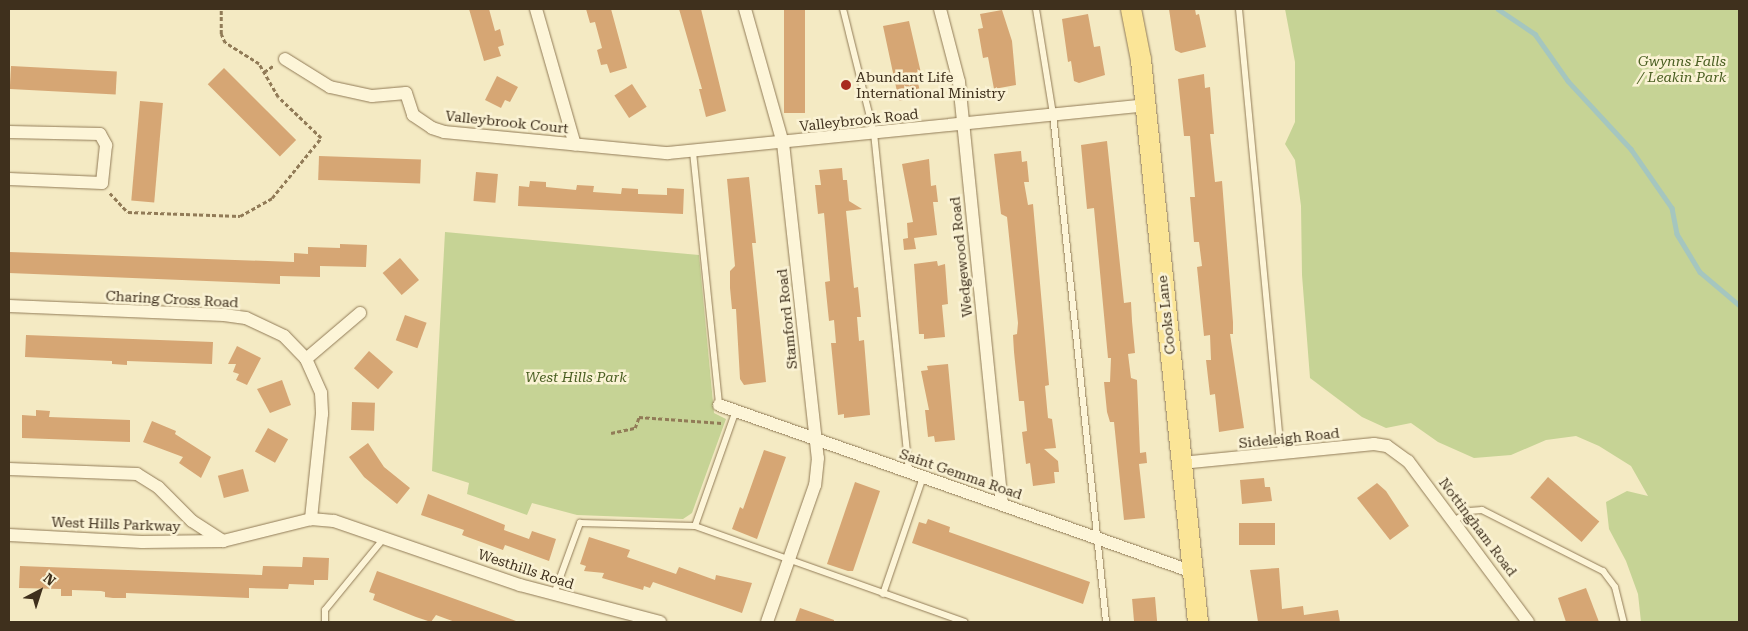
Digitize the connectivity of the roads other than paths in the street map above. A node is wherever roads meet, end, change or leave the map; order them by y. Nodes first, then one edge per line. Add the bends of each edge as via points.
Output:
1 (536, 9) edge
2 (745, 9) edge
3 (843, 9) edge
4 (940, 9) edge
5 (1036, 9) edge
6 (1131, 9) edge
7 (1238, 9) edge
8 (285, 59) dead end
9 (1146, 105) junction
10 (1053, 114) junction
11 (963, 124) junction
12 (9, 132) edge
13 (874, 133) junction
14 (783, 143) junction
15 (575, 145) junction
16 (693, 152) junction
17 (9, 179) edge
18 (9, 306) edge
19 (360, 313) dead end
20 (306, 358) junction
21 (719, 405) joint
22 (736, 410) junction
23 (815, 438) junction
24 (1399, 453) joint
25 (1281, 454) junction
26 (1181, 463) junction
27 (9, 469) edge
28 (909, 472) junction
29 (923, 476) junction
30 (1002, 504) junction
31 (311, 519) junction
32 (1454, 520) junction
33 (695, 526) junction
34 (9, 534) edge
35 (385, 537) junction
36 (1096, 538) junction
37 (223, 541) junction
38 (789, 559) junction
39 (1193, 572) junction
40 (882, 594) junction
41 (554, 595) junction
42 (325, 622) edge
43 (660, 622) edge
44 (767, 622) edge
45 (964, 622) edge
46 (1106, 622) edge
47 (1198, 622) edge
48 (1528, 622) edge
49 (1624, 622) edge

1 - 15 street
2 - 14 street, Stamford Road
3 - 13 lane
4 - 11 street, Wedgewood Road via 959,82
5 - 10 lane
6 - 9 main road, Cooks Lane
7 - 25 lane
8 - 15 street, Valleybrook Court via 330,87 372,96 406,93 413,115 432,128 460,134
9 - 10 street, Valleybrook Road
9 - 26 main road, Cooks Lane
10 - 11 street, Valleybrook Road
10 - 36 lane
11 - 13 street, Valleybrook Road
11 - 30 street, Wedgewood Road
12 - 17 street via 100,134 106,145 102,183
13 - 14 street, Valleybrook Road
13 - 28 lane
14 - 16 street, Valleybrook Road
14 - 23 street, Stamford Road
15 - 16 street, Valleybrook Road
16 - 21 lane
18 - 20 street, Charing Cross Road via 246,318 284,336
19 - 20 street
20 - 31 street, Charing Cross Road via 321,392 322,414
21 - 22 street, Saint Gemma Road
22 - 23 street, Saint Gemma Road
22 - 33 lane
23 - 28 street, Saint Gemma Road
23 - 38 street, Stamford Road via 818,463 815,485
24 - 25 street, Sideleigh Road via 1374,444
24 - 32 street, Nottingham Road
25 - 26 street, Sideleigh Road
26 - 39 main road, Cooks Lane
27 - 37 street, West Hills Parkway via 137,474 158,487 192,521
28 - 29 street, Saint Gemma Road
29 - 30 street, Saint Gemma Road
29 - 40 lane
30 - 36 street, Saint Gemma Road
31 - 35 street, West Hills Parkway via 357,526
31 - 37 street, West Hills Parkway
32 - 48 street, Nottingham Road
32 - 49 lane via 1469,511 1482,510 1603,571 1615,587
33 - 38 lane
33 - 41 lane via 580,523
34 - 37 street, West Hills Parkway via 142,542
35 - 41 street, Westhills Road
35 - 42 lane via 325,610
36 - 39 street, Saint Gemma Road
36 - 46 lane
38 - 40 lane
38 - 44 street, Stamford Road
39 - 47 main road, Cooks Lane
40 - 45 lane
41 - 43 street, Westhills Road

